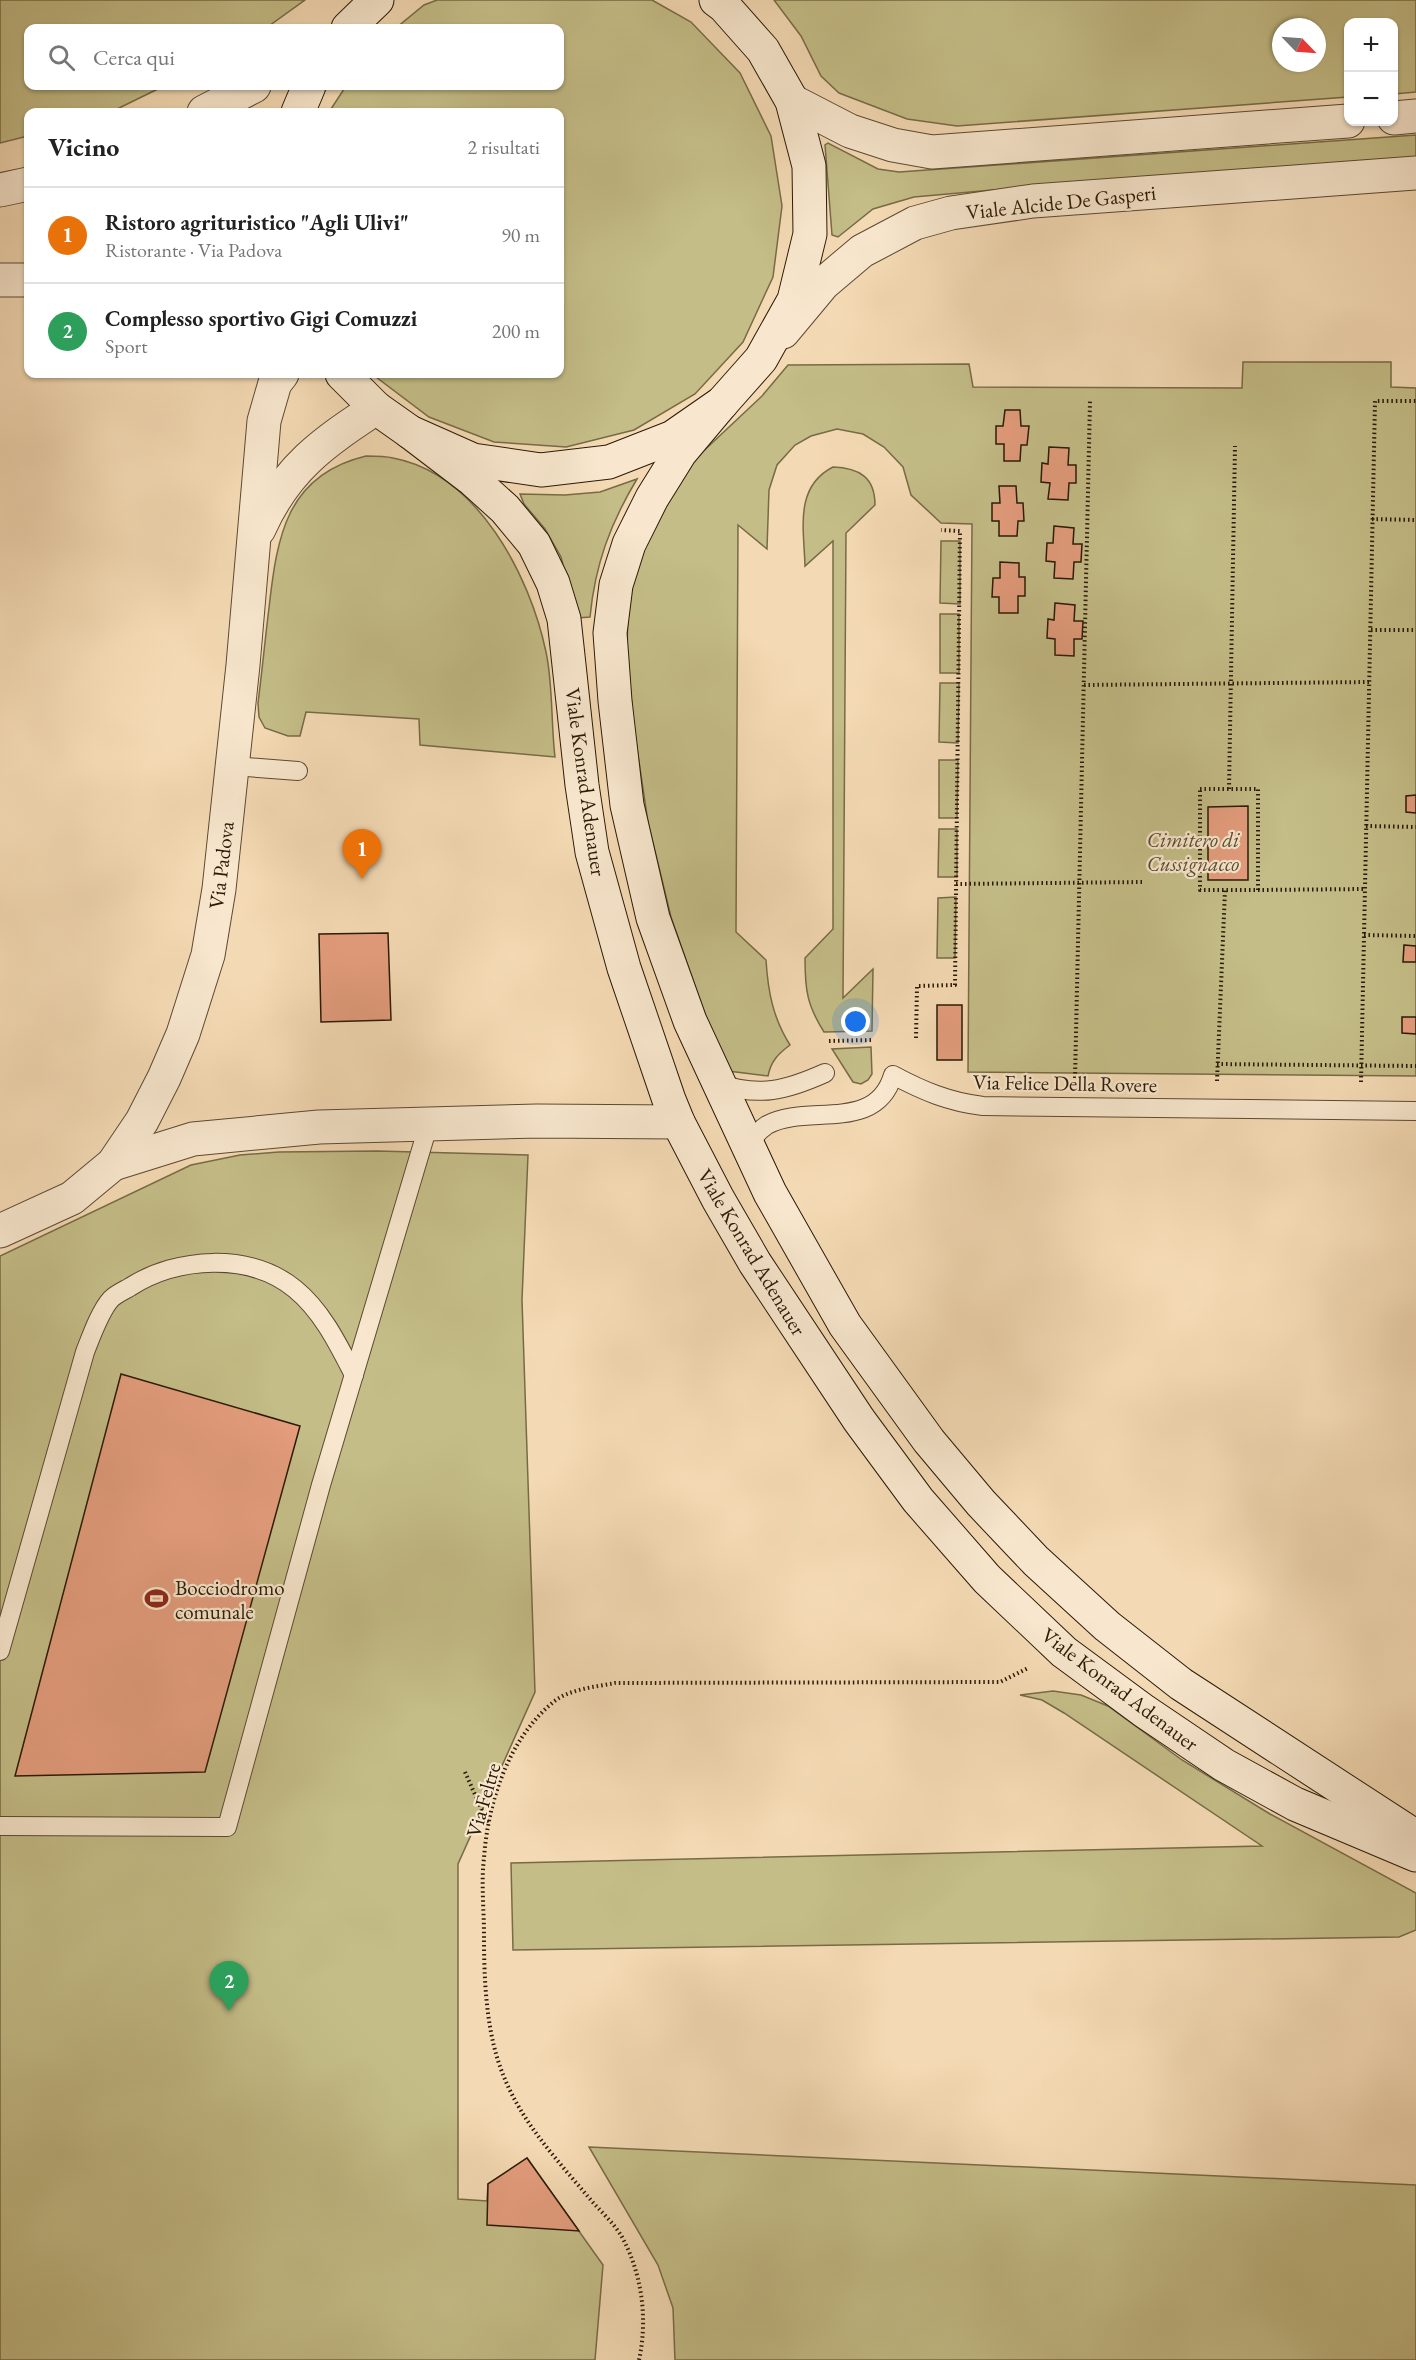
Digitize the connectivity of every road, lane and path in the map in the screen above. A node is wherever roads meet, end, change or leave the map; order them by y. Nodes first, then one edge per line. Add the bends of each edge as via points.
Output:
1 (377, 0) edge
2 (716, 0) edge
3 (352, 24) edge
4 (246, 90) edge
5 (307, 90) edge
6 (792, 100) junction
7 (212, 108) edge
8 (300, 108) edge
9 (1416, 116) edge
10 (1398, 118) edge
11 (1344, 121) edge
12 (1416, 173) edge
13 (24, 185) edge
14 (0, 190) edge
15 (0, 280) edge
16 (24, 280) edge
17 (761, 359) junction
18 (279, 378) edge
19 (346, 378) edge
20 (1090, 401) dead end
21 (1416, 401) edge
22 (722, 403) junction
23 (376, 408) junction
24 (410, 432) junction
25 (1235, 446) dead end
26 (1372, 519) junction
27 (1416, 520) edge
28 (940, 530) dead end
29 (252, 544) junction
30 (1371, 630) junction
31 (1416, 630) edge
32 (1369, 682) junction
33 (1232, 684) junction
34 (1084, 685) junction
35 (233, 766) junction
36 (298, 771) dead end
37 (1229, 789) junction
38 (1366, 826) junction
39 (1416, 827) edge
40 (1079, 882) junction
41 (1144, 882) dead end
42 (956, 884) junction
43 (1365, 889) junction
44 (1224, 890) junction
45 (1258, 890) junction
46 (1364, 935) junction
47 (1416, 936) edge
48 (916, 1038) dead end
49 (872, 1040) dead end
50 (829, 1041) dead end
51 (1218, 1064) junction
52 (1362, 1065) junction
53 (1416, 1066) edge
54 (825, 1072) dead end
55 (1075, 1073) dead end
56 (1217, 1075) dead end
57 (1361, 1076) dead end
58 (718, 1083) junction
59 (1416, 1111) edge
60 (678, 1122) junction
61 (429, 1123) junction
62 (748, 1146) junction
63 (113, 1164) junction
64 (0, 1231) edge
65 (354, 1375) junction
66 (0, 1651) edge
67 (1064, 1652) junction
68 (465, 1772) dead end
69 (488, 1824) junction
70 (0, 1826) edge
71 (1416, 1837) edge
72 (1416, 1855) edge
73 (639, 2360) edge

1 - 3 main road
2 - 6 main road via 763,50
4 - 7 main road
5 - 8 main road
6 - 11 main road via 850,131 932,152
6 - 17 main road via 809,166 810,234 794,300
9 - 10 main road
12 - 17 main road, Viale Alcide De Gasperi via 1033,201 951,213 915,224 862,251 823,284
13 - 14 main road
15 - 16 main road
17 - 22 main road
18 - 29 main road, Via Padova via 264,421
19 - 23 main road
20 - 34 path
21 - 26 path via 1375,401
22 - 24 main road via 674,437 609,462 541,470 473,460
22 - 58 main road, Viale Konrad Adenauer via 680,453 629,544 616,585 610,633 627,805 653,918 690,1021
23 - 24 main road
23 - 29 main road, Via Padova via 305,460 284,484
24 - 60 main road, Viale Konrad Adenauer via 505,509 534,544 553,583 564,619 592,852 624,968
25 - 33 path
26 - 27 path
26 - 30 path
28 - 42 path via 960,531
29 - 35 main road, Via Padova
30 - 31 path
30 - 32 path
32 - 33 path
32 - 38 path
33 - 34 path
33 - 37 path
34 - 40 path
35 - 36 lane
35 - 63 main road, Via Padova via 216,911 205,964 164,1078 142,1121
37 - 44 path via 1200,789 1200,890
37 - 45 path via 1258,789
38 - 39 path
38 - 43 path
40 - 41 path
40 - 42 path
40 - 55 path
42 - 48 path via 955,985 917,986
43 - 45 path
43 - 46 path
44 - 45 path
44 - 51 path
46 - 47 path
46 - 52 path
49 - 50 path
51 - 52 path
51 - 56 path
52 - 53 path
52 - 57 path
54 - 58 lane via 782,1090 755,1092
58 - 62 main road, Viale Konrad Adenauer
59 - 62 lane, Via Felice Della Rovere via 983,1106 939,1097 893,1075 883,1096 863,1108 775,1122 765,1126
60 - 61 main road, Via Padova
60 - 67 main road, Viale Konrad Adenauer via 755,1263 859,1420 918,1500 987,1579
61 - 63 main road, Via Padova via 319,1127 193,1139
61 - 65 lane
62 - 71 main road, Viale Konrad Adenauer via 785,1221 845,1325 929,1441 1036,1561 1107,1626 1181,1684
63 - 64 main road, Via Padova via 72,1198
65 - 66 lane via 333,1333 295,1289 251,1268 196,1262 142,1279 111,1299 85,1353
65 - 70 lane via 227,1827
67 - 69 path, Via Feltre via 1000,1682 615,1683 581,1690 553,1701 532,1722 499,1783
67 - 72 main road, Viale Konrad Adenauer via 1224,1765 1294,1804
68 - 69 path
69 - 73 path, Via Feltre via 483,1859 484,1980 504,2077 528,2123 621,2236 637,2270 643,2304

